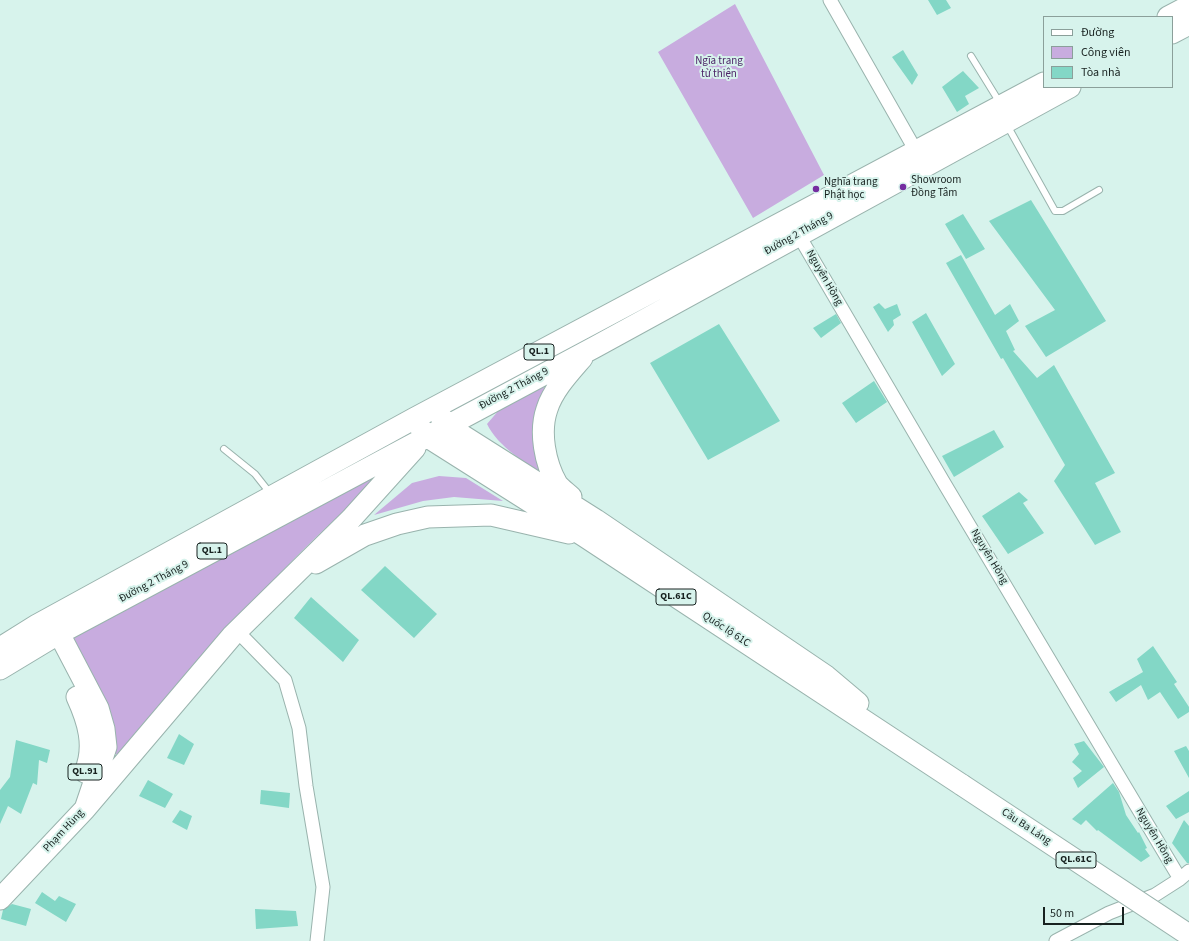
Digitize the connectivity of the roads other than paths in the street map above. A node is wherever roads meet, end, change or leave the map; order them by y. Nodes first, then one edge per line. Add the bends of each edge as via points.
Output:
1 (830, 0) edge
2 (1189, 6) edge
3 (1170, 16) edge
4 (1189, 24) edge
5 (1173, 32) edge
6 (971, 56) dead end
7 (1043, 84) edge
8 (1068, 88) edge
9 (1003, 114) junction
10 (916, 151) junction
11 (1099, 190) dead end
12 (798, 234) junction
13 (595, 347) junction
14 (435, 408) junction
15 (415, 418) junction
16 (446, 425) junction
17 (426, 436) junction
18 (224, 450) dead end
19 (272, 496) junction
20 (596, 520) junction
21 (584, 536) junction
22 (291, 577) junction
23 (48, 629) junction
24 (237, 631) junction
25 (2, 660) edge
26 (925, 758) junction
27 (962, 785) joint
28 (85, 809) junction
29 (1185, 875) edge
30 (0, 884) edge
31 (0, 899) edge
32 (1189, 935) edge
33 (317, 941) edge
34 (1056, 941) edge

1 - 10 street
2 - 3 highway
4 - 5 highway
6 - 9 lane
7 - 9 highway, Đường 2 Tháng 9 / QL.1
8 - 9 highway, Đường 2 Tháng 9 / QL.1
9 - 10 highway, Đường 2 Tháng 9 / QL.1
9 - 11 lane via 1055,211 1063,211
9 - 12 highway, Đường 2 Tháng 9 / QL.1
10 - 14 highway, Đường 2 Tháng 9 / QL.1
12 - 13 highway, Đường 2 Tháng 9 / QL.1
12 - 29 street, Nguyên Hồng via 940,476
13 - 16 highway, Đường 2 Tháng 9 / QL.1
13 - 20 highway via 564,379 552,398 547,409 544,444 548,465 558,485
14 - 15 highway, Đường 2 Tháng 9 / QL.1
14 - 16 highway
15 - 17 highway
15 - 19 highway, Đường 2 Tháng 9 / QL.1
16 - 17 highway, Đường 2 Tháng 9 / QL.1
16 - 20 highway, Quốc lộ 61C / QL.61C
17 - 21 highway, Quốc lộ 61C / QL.61C
17 - 22 highway via 351,519
17 - 23 highway, Đường 2 Tháng 9 / QL.1
18 - 19 lane via 255,474
19 - 23 highway, Đường 2 Tháng 9 / QL.1
20 - 26 highway, Quốc lộ 61C / QL.61C via 826,676
21 - 22 highway via 491,515 428,516 365,535
21 - 26 highway, Quốc lộ 61C / QL.61C
22 - 24 highway
23 - 25 highway, Đường 2 Tháng 9 / QL.1
23 - 28 highway, Phạm Hùng / QL.91 via 98,708 104,729 106,747
23 - 30 highway, Phạm Hùng / QL.91 via 86,716 91,751 86,770 69,809
24 - 28 highway
24 - 33 street via 285,680 299,728 323,887
26 - 27 highway, Quốc lộ 61C / QL.61C
27 - 32 highway, Cầu Ba Láng / QL.61C, bridge
28 - 31 highway, Phạm Hùng / QL.91
29 - 34 street via 1155,896 1109,913

